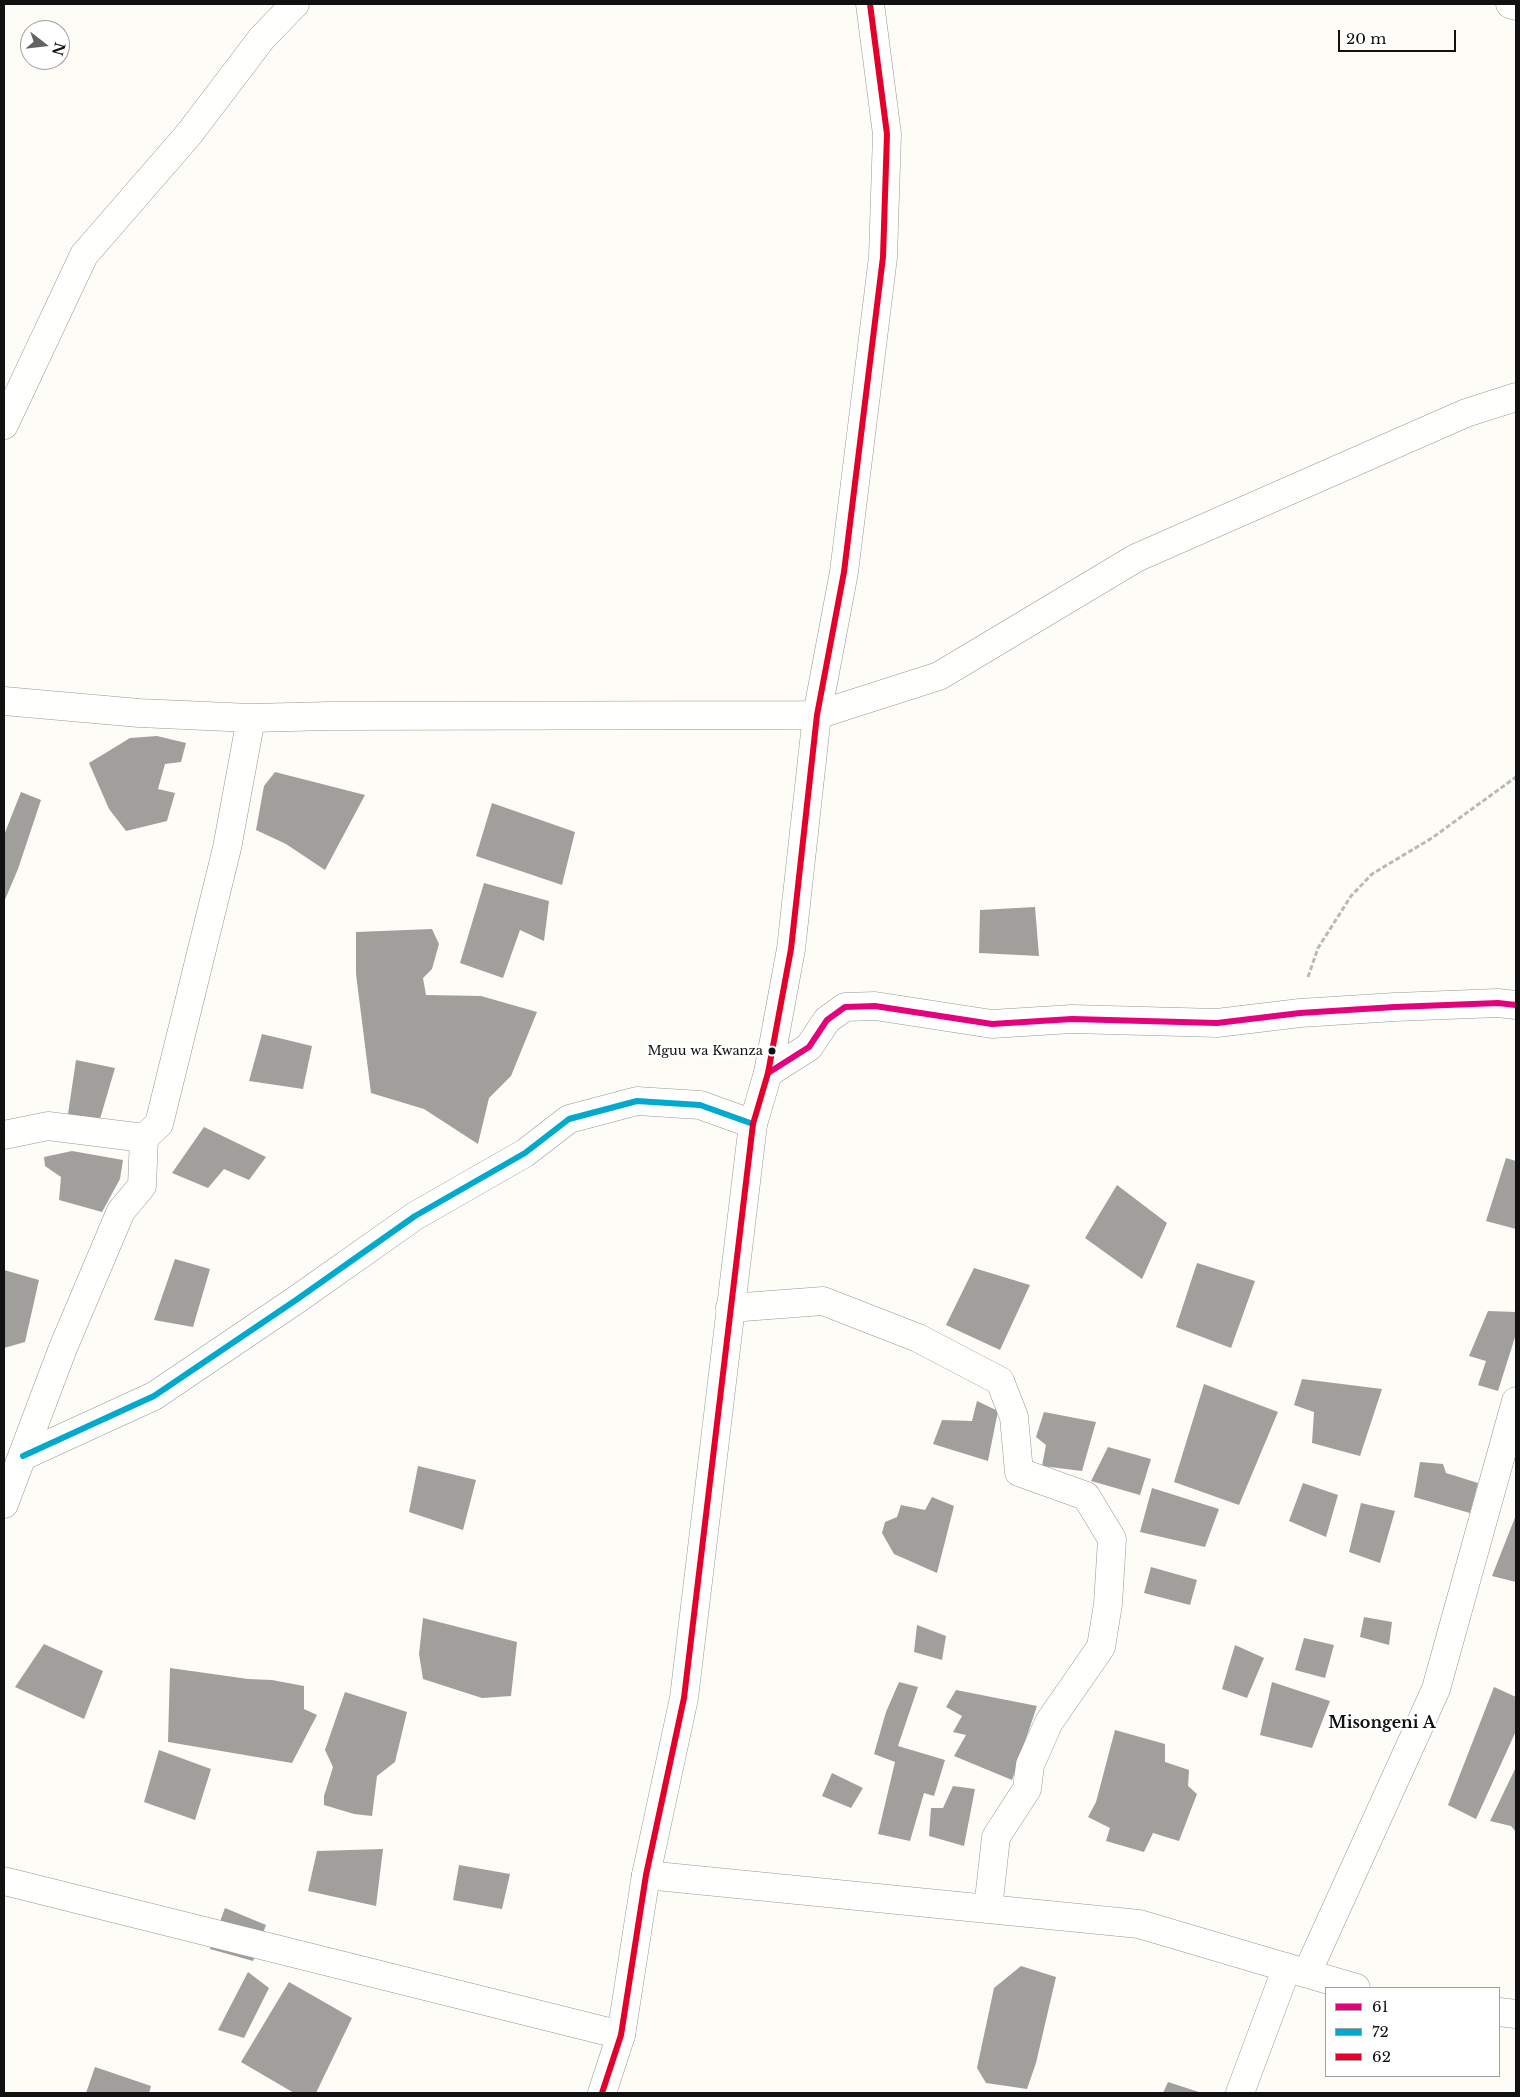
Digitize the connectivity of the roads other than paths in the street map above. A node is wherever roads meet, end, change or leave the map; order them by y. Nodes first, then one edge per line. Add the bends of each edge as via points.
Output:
1 (295, 4) edge
2 (870, 4) edge
3 (1510, 4) edge
4 (1516, 6) edge
5 (1516, 397) edge
6 (4, 425) edge
7 (4, 701) edge
8 (817, 715) junction
9 (251, 718) junction
10 (1516, 1005) edge
11 (768, 1072) junction
12 (753, 1124) junction
13 (4, 1135) edge
14 (144, 1138) junction
15 (730, 1308) junction
16 (1516, 1401) edge
17 (23, 1456) junction
18 (4, 1504) edge
19 (646, 1875) junction
20 (4, 1881) edge
21 (988, 1909) junction
22 (1297, 1970) junction
23 (1353, 1987) edge
24 (1500, 2012) edge
25 (1516, 2014) edge
26 (621, 2035) junction
27 (602, 2093) edge
28 (1240, 2093) edge

1 - 6 street via 262,38 189,134 84,255
2 - 8 street via 888,134 883,258 844,572
3 - 4 street
5 - 8 street via 1466,413 1136,558 939,676
7 - 9 street via 139,713
8 - 9 street
8 - 11 street via 791,949
9 - 14 street via 227,848 161,1114 158,1124
10 - 11 street via 1404,1007 1217,1022 1072,1019 992,1024 875,1006 845,1007 827,1020 809,1047
11 - 12 street
12 - 15 street
12 - 17 street via 700,1105 637,1100 568,1119 526,1153 415,1216 154,1396
13 - 14 street via 48,1126
14 - 17 street via 142,1186 121,1211 63,1348
15 - 19 street via 684,1698
15 - 21 street via 823,1301 918,1338 1000,1382 1014,1416 1019,1472 1086,1496 1112,1540 1108,1604 1101,1648 1049,1722 1030,1765 1027,1789 996,1837
16 - 22 street via 1436,1689
17 - 18 street
19 - 21 street
19 - 26 street
20 - 26 street
21 - 22 street via 1139,1924
22 - 23 street
22 - 28 street
24 - 25 street
26 - 27 street

